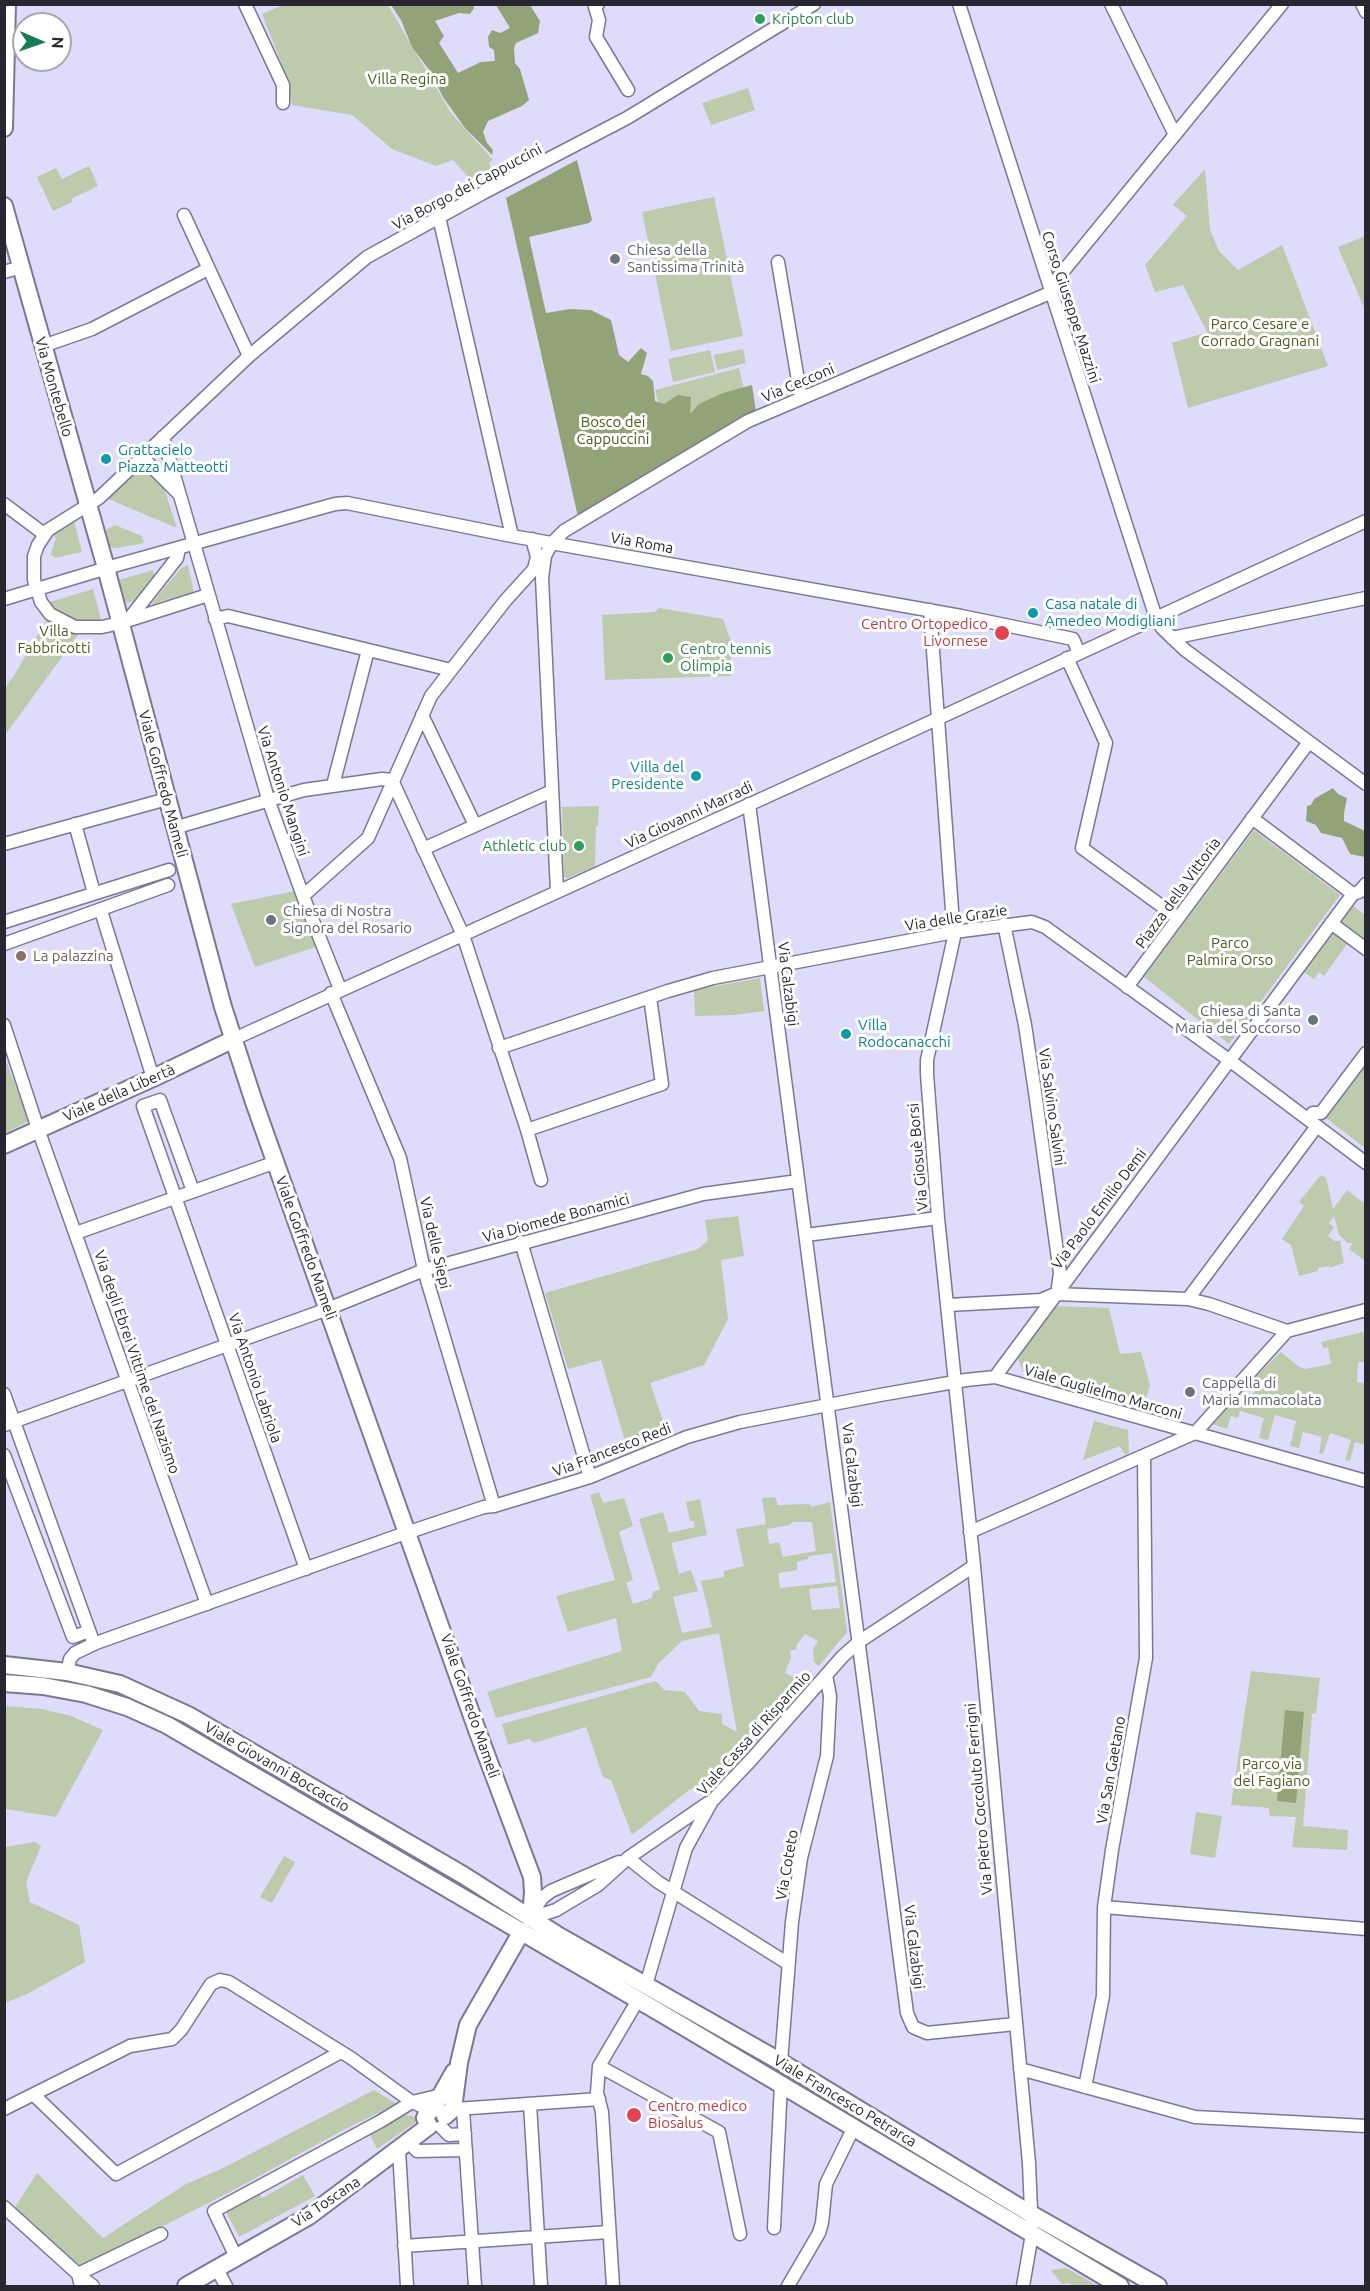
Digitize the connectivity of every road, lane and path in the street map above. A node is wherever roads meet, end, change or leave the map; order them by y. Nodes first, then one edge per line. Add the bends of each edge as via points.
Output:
1 (7, 4) edge
2 (245, 4) edge
3 (814, 4) edge
4 (959, 4) edge
5 (1111, 4) edge
6 (1282, 4) edge
7 (1362, 4) edge
8 (597, 6) edge
9 (1365, 12) edge
10 (5, 52) edge
11 (283, 103) dead end
12 (640, 111) junction
13 (4, 128) edge
14 (1175, 135) junction
15 (4, 206) edge
16 (184, 215) dead end
17 (439, 217) junction
18 (778, 262) dead end
19 (208, 269) junction
20 (13, 270) edge
21 (1050, 293) junction
22 (43, 346) junction
23 (249, 356) junction
24 (801, 398) junction
25 (163, 436) junction
26 (143, 458) junction
27 (178, 494) junction
28 (4, 504) edge
29 (87, 505) junction
30 (1365, 521) edge
31 (571, 527) junction
32 (44, 534) junction
33 (512, 536) junction
34 (532, 539) junction
35 (552, 543) junction
36 (193, 545) junction
37 (580, 547) junction
38 (179, 549) junction
39 (106, 568) junction
40 (526, 577) junction
41 (542, 578) junction
42 (36, 590) junction
43 (208, 597) junction
44 (1365, 598) edge
45 (4, 599) edge
46 (930, 610) junction
47 (1156, 618) junction
48 (215, 619) junction
49 (124, 621) junction
50 (1172, 638) junction
51 (368, 650) junction
52 (1079, 653) junction
53 (1067, 658) junction
54 (451, 670) junction
55 (422, 716) junction
56 (939, 717) junction
57 (1309, 742) junction
58 (393, 780) junction
59 (1365, 784) edge
60 (333, 785) junction
61 (552, 791) junction
62 (166, 799) junction
63 (269, 802) junction
64 (749, 804) junction
65 (1252, 818) junction
66 (75, 824) junction
67 (475, 825) junction
68 (174, 828) junction
69 (4, 844) edge
70 (423, 849) junction
71 (170, 870) dead end
72 (1365, 884) edge
73 (168, 885) dead end
74 (557, 891) junction
75 (94, 893) junction
76 (1353, 894) junction
77 (303, 896) junction
78 (101, 911) junction
79 (1178, 918) junction
80 (4, 922) edge
81 (1331, 923) junction
82 (1004, 924) junction
83 (954, 932) junction
84 (463, 935) junction
85 (4, 944) edge
86 (1365, 948) edge
87 (771, 968) junction
88 (1127, 987) junction
89 (336, 991) junction
90 (650, 997) junction
91 (4, 1025) edge
92 (234, 1039) junction
93 (499, 1048) junction
94 (1365, 1053) edge
95 (1229, 1060) junction
96 (153, 1078) junction
97 (1313, 1123) junction
98 (38, 1129) junction
99 (527, 1130) junction
100 (4, 1145) edge
101 (276, 1162) junction
102 (1365, 1163) edge
103 (541, 1179) dead end
104 (798, 1181) junction
105 (193, 1191) junction
106 (176, 1198) junction
107 (938, 1218) junction
108 (76, 1233) junction
109 (806, 1235) junction
110 (522, 1242) junction
111 (424, 1270) junction
112 (1055, 1294) junction
113 (1188, 1299) junction
114 (948, 1305) junction
115 (328, 1308) junction
116 (1365, 1311) edge
117 (1287, 1331) junction
118 (227, 1345) junction
119 (995, 1377) junction
120 (128, 1381) junction
121 (955, 1382) junction
122 (4, 1394) edge
123 (829, 1405) junction
124 (9, 1423) edge
125 (1195, 1433) junction
126 (4, 1455) edge
127 (1144, 1457) junction
128 (590, 1477) junction
129 (1365, 1481) edge
130 (494, 1506) junction
131 (970, 1532) junction
132 (408, 1533) junction
133 (974, 1566) junction
134 (306, 1569) junction
135 (207, 1605) junction
136 (89, 1631) junction
137 (73, 1637) junction
138 (860, 1641) junction
139 (94, 1644) junction
140 (78, 1651) junction
141 (4, 1665) edge
142 (67, 1672) junction
143 (826, 1675) junction
144 (4, 1683) edge
145 (64, 1689) junction
146 (712, 1801) junction
147 (628, 1858) junction
148 (673, 1891) junction
149 (1104, 1907) junction
150 (526, 1925) junction
151 (1365, 1929) edge
152 (787, 1963) junction
153 (642, 1992) junction
154 (1015, 2024) junction
155 (341, 2052) junction
156 (780, 2062) junction
157 (599, 2066) junction
158 (1020, 2069) junction
159 (781, 2084) junction
160 (1084, 2087) junction
161 (33, 2095) junction
162 (599, 2099) junction
163 (412, 2102) junction
164 (530, 2104) junction
165 (4, 2109) edge
166 (442, 2113) junction
167 (1365, 2126) edge
168 (854, 2127) junction
169 (465, 2134) junction
170 (404, 2146) junction
171 (466, 2150) junction
172 (4, 2207) edge
173 (1031, 2214) junction
174 (774, 2228) dead end
175 (609, 2232) junction
176 (740, 2234) dead end
177 (1032, 2234) junction
178 (161, 2235) dead end
179 (538, 2236) junction
180 (473, 2241) junction
181 (404, 2246) junction
182 (236, 2257) junction
183 (217, 2269) junction
184 (79, 2280) edge
185 (93, 2286) edge
186 (186, 2286) edge
187 (226, 2286) edge
188 (407, 2286) edge
189 (476, 2286) edge
190 (542, 2286) edge
191 (613, 2286) edge
192 (788, 2286) edge
193 (1023, 2286) edge
194 (1120, 2286) edge
195 (1158, 2286) edge

1 - 10 street
2 - 11 street via 284,85
3 - 12 street, Via Borgo dei Cappuccini
4 - 21 street, Corso Giuseppe Mazzini
5 - 14 street
6 - 14 street
7 - 9 street
8 - 12 street via 596,37
10 - 13 street
12 - 17 street, Via Borgo dei Cappuccini
14 - 21 street via 1056,280
15 - 20 street, Via Montebello
16 - 19 street
17 - 23 street, Via Borgo dei Cappuccini via 367,256
17 - 33 street
18 - 24 street
19 - 22 street via 92,329
19 - 23 street
20 - 22 street, Via Montebello
21 - 24 street, Via Cecconi
21 - 47 street, Corso Giuseppe Mazzini
22 - 29 street, Via Montebello
23 - 25 street, Via Borgo dei Cappuccini
24 - 31 street, Via Cecconi via 748,421
25 - 26 street, Via Borgo dei Cappuccini
25 - 27 street, Via Antonio Mangini
26 - 27 street
26 - 29 street, Via Borgo dei Cappuccini
27 - 36 street, Via Antonio Mangini
28 - 32 street
29 - 32 street, Via Borgo dei Cappuccini
29 - 39 street, Via Montebello
30 - 47 street, Via Giovanni Marradi
31 - 35 street, Via Cecconi
31 - 37 street
32 - 42 street via 34,556
33 - 34 street, Via Roma
33 - 36 street, Via Roma via 341,504
34 - 35 street, Via Roma
34 - 40 street via 537,560
35 - 37 street, Via Roma
35 - 41 street via 545,556
36 - 38 street, Via Roma
36 - 43 street, Via Antonio Mangini
37 - 46 street, Via Roma
38 - 39 street, Via Roma
38 - 49 street via 177,558
39 - 42 street, Via Roma
39 - 49 street, Viale Goffredo Mameli
40 - 41 street
40 - 54 street
41 - 61 street
42 - 45 street
42 - 49 street via 50,614 68,625 92,628
43 - 48 street, Via Antonio Mangini
43 - 49 street
44 - 50 street
46 - 52 street, Via Roma via 1073,639
46 - 56 street, Via Giosuè Borsi
47 - 50 street
47 - 52 street, Via Giovanni Marradi
48 - 51 street via 228,616
48 - 63 street, Via Antonio Mangini
49 - 62 street, Viale Goffredo Mameli
50 - 57 street
51 - 54 street
51 - 60 street
52 - 53 street, Via Giovanni Marradi
53 - 56 street, Via Giovanni Marradi
53 - 79 street via 1106,743 1082,848
54 - 55 street via 431,696
55 - 58 street
55 - 67 street
56 - 64 street, Via Giovanni Marradi
56 - 83 street, Via Giosuè Borsi
57 - 59 street
57 - 65 street, Piazza della Vittoria
58 - 60 street
58 - 70 street
58 - 77 street via 368,838
60 - 63 street
61 - 67 street
61 - 74 street
62 - 66 street
62 - 68 street, Viale Goffredo Mameli
63 - 68 street
63 - 77 street, Via Antonio Mangini
64 - 74 street, Via Giovanni Marradi
64 - 87 street, Via Calzabigi
65 - 76 street
65 - 79 street, Piazza della Vittoria
66 - 69 street
66 - 75 street
67 - 70 street
68 - 92 street, Viale Goffredo Mameli
70 - 84 street
71 - 75 street
72 - 76 street
73 - 78 street
74 - 84 street, Via Giovanni Marradi
75 - 80 street
76 - 81 street
77 - 89 street, Via Antonio Mangini
78 - 85 street
78 - 96 street
79 - 88 street, Piazza della Vittoria
81 - 86 street
81 - 95 street
82 - 83 street, Via delle Grazie
82 - 88 street, Via delle Grazie via 1027,921 1045,927
82 - 112 street, Via Salvino Salvini via 1039,1116 1060,1273
83 - 87 street, Via delle Grazie
83 - 107 street, Via Giosuè Borsi via 927,1060
84 - 89 street, Via Giovanni Marradi
84 - 93 street
87 - 90 street, Via delle Grazie via 713,978
87 - 104 street, Via Calzabigi
88 - 95 street
89 - 92 street, Via Giovanni Marradi
89 - 111 street, Via delle Siepi via 397,1149
90 - 93 street, Via delle Grazie
90 - 99 street via 662,1084
91 - 98 street, Via degli Ebrei Vittime del Nazismo
92 - 96 street, Viale della Libertà
92 - 101 street, Viale Goffredo Mameli
93 - 99 street
94 - 97 street via 1321,1113 1313,1113
95 - 97 street
95 - 112 street, Via Paolo Emilio Demi
96 - 98 street, Viale della Libertà
97 - 102 street
97 - 113 street
98 - 100 street, Viale della Libertà
98 - 108 street, Via degli Ebrei Vittime del Nazismo
99 - 103 street
101 - 105 street
101 - 115 street, Viale Goffredo Mameli
104 - 109 street, Via Calzabigi
104 - 110 street, Via Diomede Bonamici via 714,1191
105 - 106 street
105 - 106 street, Via Antonio Labriola via 160,1100 144,1106
106 - 108 street
106 - 118 street, Via Antonio Labriola
107 - 109 street
107 - 114 street, Via Giosuè Borsi
108 - 120 street, Via degli Ebrei Vittime del Nazismo
109 - 123 street, Via Calzabigi
110 - 111 street, Via Diomede Bonamici
110 - 128 street
111 - 115 street, Via Diomede Bonamici
111 - 130 street, Via delle Siepi
112 - 113 street
112 - 114 street via 1041,1300
112 - 119 street, Via Paolo Emilio Demi
113 - 117 street
114 - 121 street, Via Giosuè Borsi
115 - 118 street, Via Diomede Bonamici
115 - 132 street, Viale Goffredo Mameli
116 - 117 street
117 - 125 street
118 - 120 street, Via Diomede Bonamici
118 - 134 street, Via Antonio Labriola
119 - 121 street, Viale Guglielmo Marconi
119 - 125 street, Viale Guglielmo Marconi
120 - 124 street, Via Diomede Bonamici
120 - 135 street, Via degli Ebrei Vittime del Nazismo
121 - 123 street, Viale Guglielmo Marconi
121 - 131 street, Via Pietro Coccoluto Ferrigni
122 - 124 street
123 - 128 street, Via Francesco Redi via 718,1427
123 - 138 street, Via Calzabigi
124 - 136 street
125 - 127 street
125 - 129 street, Viale Guglielmo Marconi
126 - 137 street
127 - 131 street
127 - 149 street, Via San Gaetano via 1146,1658
128 - 130 street, Via Francesco Redi
130 - 132 street, Via Francesco Redi
131 - 133 street, Via Pietro Coccoluto Ferrigni
132 - 134 street, Via Francesco Redi
132 - 150 street, Viale Goffredo Mameli via 532,1877
133 - 138 street, Viale Cassa di Risparmio
133 - 154 street, Via Pietro Coccoluto Ferrigni
134 - 135 street, Via Francesco Redi
135 - 139 street, Via Francesco Redi
136 - 137 street
136 - 139 street
137 - 140 street
138 - 143 street, Viale Cassa di Risparmio
138 - 154 street, Via Calzabigi via 910,2021 927,2033
139 - 140 street, Via Francesco Redi
140 - 142 street via 70,1659
141 - 142 street, Viale Giovanni Boccaccio
142 - 145 street
142 - 150 street, Viale Giovanni Boccaccio via 120,1684 188,1715 463,1875
143 - 146 street, Viale Cassa di Risparmio
143 - 152 street, Via Coteto via 830,1696 827,1756 801,1858
144 - 145 street, Viale Giovanni Boccaccio
145 - 150 street, Viale Giovanni Boccaccio via 118,1703 167,1725
146 - 147 street
146 - 148 street, Viale Cassa di Risparmio via 690,1838
147 - 148 street
147 - 150 street via 598,1885
147 - 150 street via 551,1891 542,1898
148 - 152 street
148 - 153 street, Viale Cassa di Risparmio
149 - 151 street
149 - 160 street, Via San Gaetano via 1103,1996
150 - 153 street, Viale Francesco Petrarca
150 - 166 street via 471,2019
152 - 156 street, Via Coteto
153 - 156 street, Viale Francesco Petrarca
153 - 157 street, Viale Cassa di Risparmio
153 - 159 street, Viale Francesco Petrarca
154 - 158 street, Via Pietro Coccoluto Ferrigni
155 - 161 street via 220,1980 213,1982 172,2039 130,2046
155 - 161 street via 116,2174
155 - 163 street
156 - 173 street, Viale Francesco Petrarca
157 - 162 street
157 - 176 street via 718,2132
158 - 160 street
158 - 173 street, Via Pietro Coccoluto Ferrigni
159 - 168 street, Viale Francesco Petrarca
159 - 174 street
160 - 167 street via 1195,2117
161 - 165 street
162 - 164 street
162 - 175 street
163 - 166 street
163 - 166 street
163 - 182 street via 214,2211
164 - 166 street
164 - 179 street
166 - 169 street
166 - 169 street via 448,2135
166 - 170 street, Via Toscana
168 - 177 street, Viale Francesco Petrarca
168 - 192 street via 823,2191 819,2233
169 - 171 street
170 - 171 street via 417,2151
170 - 181 street
170 - 182 street, Via Toscana via 320,2209
171 - 180 street
172 - 184 street
173 - 177 street, Via Pietro Coccoluto Ferrigni
173 - 195 street, Viale Francesco Petrarca
175 - 179 street
175 - 191 street
177 - 193 street, Via Pietro Coccoluto Ferrigni
177 - 194 street, Viale Francesco Petrarca
178 - 184 street
179 - 180 street
179 - 190 street
180 - 181 street
180 - 189 street
181 - 188 street
182 - 183 street, Via Toscana
183 - 186 street, Via Toscana
183 - 187 street
184 - 185 street

